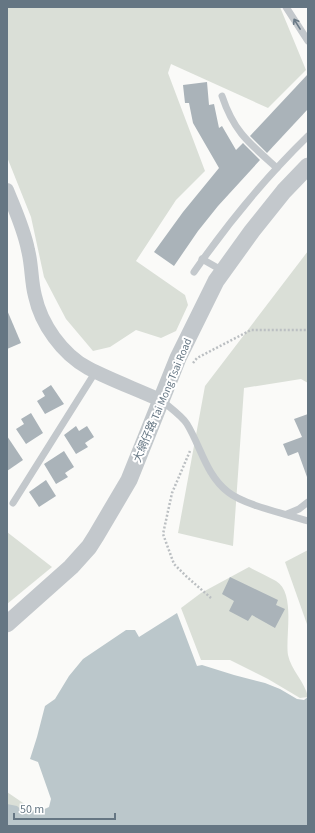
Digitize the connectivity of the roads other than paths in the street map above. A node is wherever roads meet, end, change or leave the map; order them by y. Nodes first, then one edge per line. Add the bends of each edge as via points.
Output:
1 (286, 7) edge
2 (308, 41) edge
3 (222, 96) dead end
4 (308, 136) edge
5 (308, 166) edge
6 (277, 168) junction
7 (7, 190) edge
8 (202, 259) junction
9 (223, 271) junction
10 (194, 272) dead end
11 (96, 371) junction
12 (160, 400) junction
13 (308, 502) edge
14 (13, 503) dead end
15 (288, 514) junction
16 (308, 520) edge
17 (7, 624) edge

2 -> 1 lane
3 - 6 lane via 235,126 247,141
4 - 6 lane
5 - 9 street, 大網仔路 Tai Mong Tsai Road via 284,191
6 - 8 lane
7 - 11 street via 29,251 35,297 46,325 63,348
8 - 9 lane
8 - 10 lane
9 - 12 street, 大網仔路 Tai Mong Tsai Road via 178,358
11 - 12 street
11 - 14 lane
12 - 15 lane via 182,417 219,484 243,501
12 - 17 street, 大網仔路 Tai Mong Tsai Road via 129,480 90,547 72,567
13 - 15 lane
15 - 16 lane

